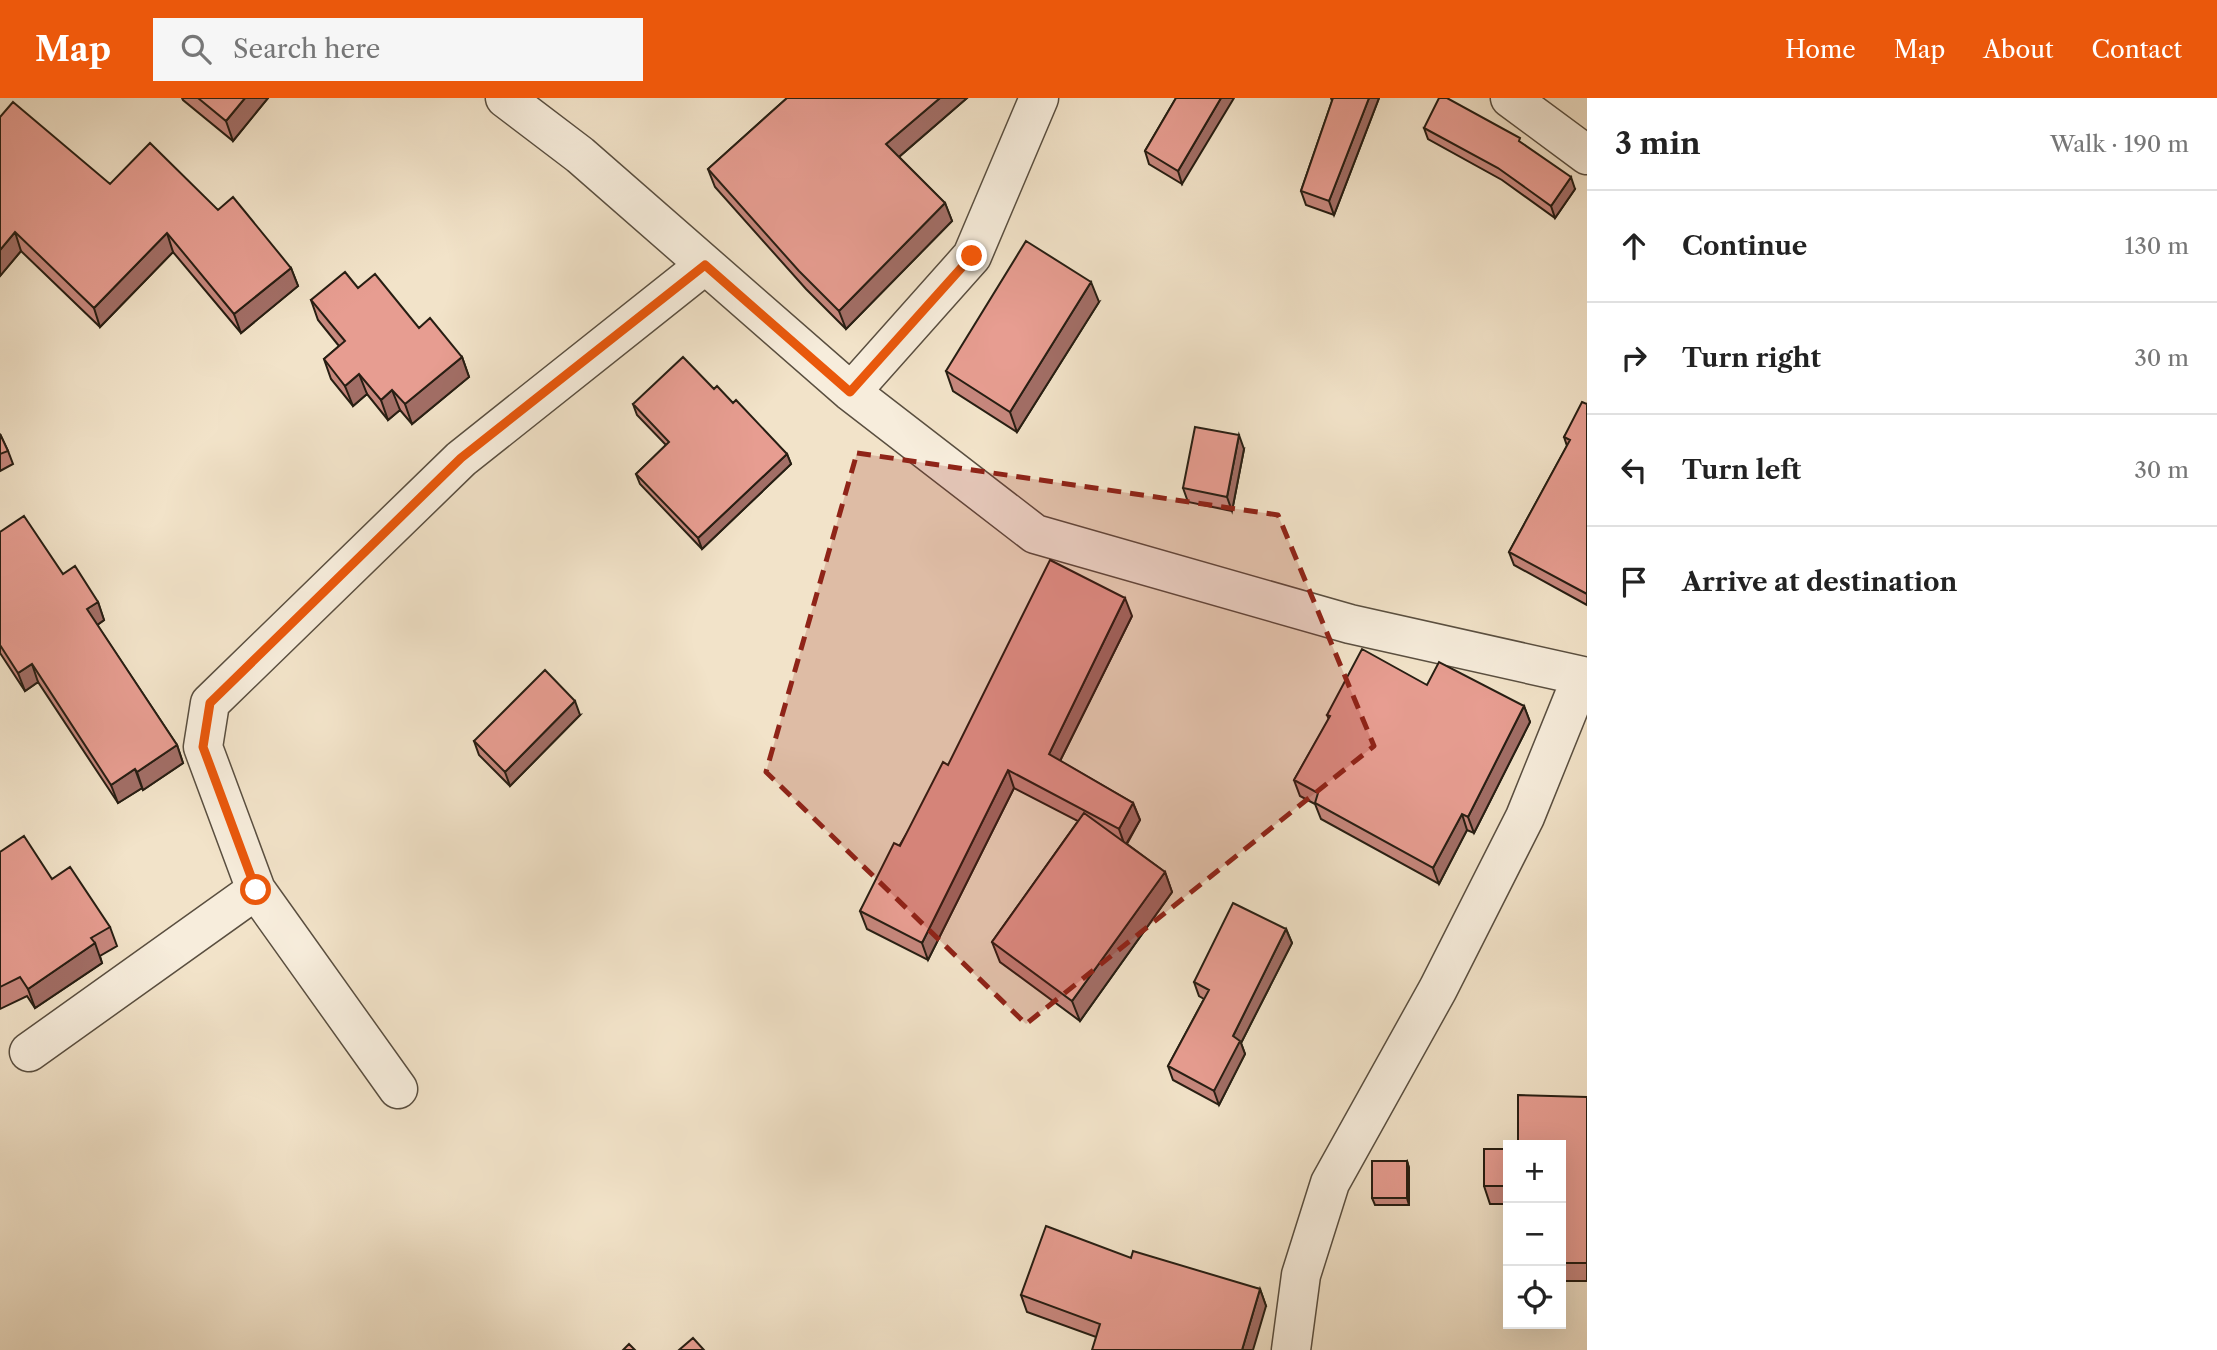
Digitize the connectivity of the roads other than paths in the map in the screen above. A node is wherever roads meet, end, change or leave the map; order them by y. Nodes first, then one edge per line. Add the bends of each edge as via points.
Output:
1 (505, 98) edge
2 (1038, 98) edge
3 (1522, 102) edge
4 (1587, 155) edge
5 (705, 265) junction
6 (850, 392) junction
7 (1585, 676) edge
8 (256, 890) junction
9 (29, 1052) dead end
10 (398, 1089) dead end
11 (1291, 1350) edge

1 - 5 street via 580,155
2 - 6 street via 972,256
3 - 4 street
5 - 6 street
5 - 8 street via 461,458 210,703 203,747
6 - 7 street via 1035,534 1350,624
7 - 11 street via 1525,817 1438,989 1330,1183 1301,1275
8 - 9 street
8 - 10 street

